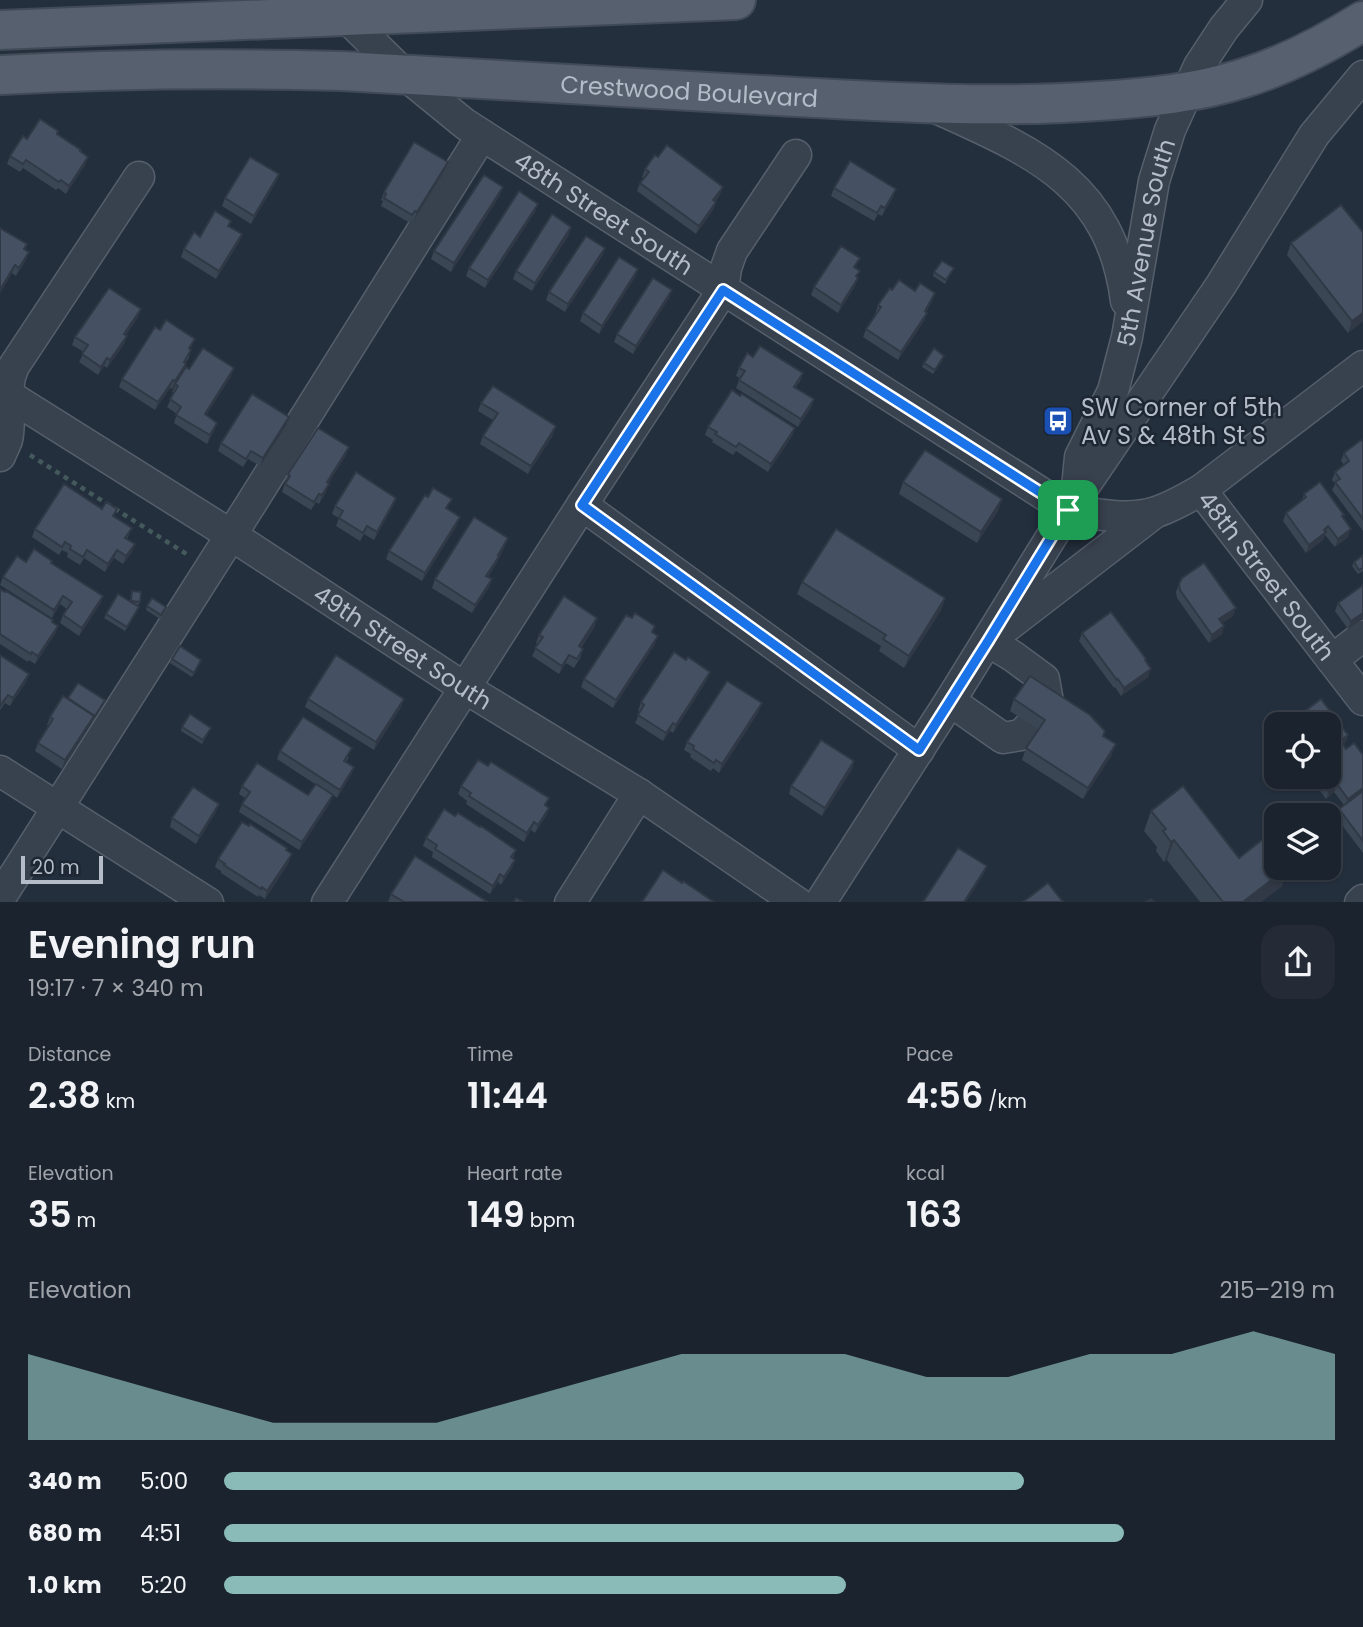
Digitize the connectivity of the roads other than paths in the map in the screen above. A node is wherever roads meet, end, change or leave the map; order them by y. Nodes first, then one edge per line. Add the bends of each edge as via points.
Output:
1 (736, 0) edge
2 (1247, 0) edge
3 (337, 8) edge
4 (242, 9) edge
5 (1363, 21) edge
6 (0, 30) edge
7 (0, 75) edge
8 (405, 75) junction
9 (1363, 76) edge
10 (1186, 92) junction
11 (924, 103) junction
12 (482, 135) junction
13 (796, 155) dead end
14 (139, 177) dead end
15 (723, 290) junction
16 (1127, 338) junction
17 (1363, 366) edge
18 (4, 392) edge
19 (3, 448) edge
20 (1201, 490) junction
21 (1072, 504) junction
22 (582, 505) junction
23 (1153, 514) junction
24 (231, 535) junction
25 (1363, 636) edge
26 (988, 641) junction
27 (1332, 660) junction
28 (465, 688) junction
29 (1363, 700) edge
30 (950, 701) junction
31 (919, 750) junction
32 (0, 771) edge
33 (639, 794) junction
34 (58, 808) junction
35 (0, 898) edge
36 (208, 902) edge
37 (327, 902) edge
38 (570, 902) edge
39 (798, 902) edge
40 (820, 902) edge

1 - 3 main road
2 - 10 street, 5th Avenue South via 1224,28
3 - 4 main road
3 - 8 street, 48th Street South
4 - 6 main road
5 - 10 main road, Crestwood Boulevard via 1290,61
7 - 8 main road, Crestwood Boulevard via 180,69
8 - 11 main road, Crestwood Boulevard
8 - 12 street, 48th Street South
9 - 21 street, 5th Avenue South via 1314,135 1221,285
10 - 11 main road, Crestwood Boulevard via 1075,103
10 - 16 street, 5th Avenue South via 1154,181
11 - 16 street via 1032,156 1081,194 1103,225 1118,261 1126,298
12 - 15 street, 48th Street South
12 - 24 street
13 - 15 street via 732,251
14 - 18 street via 14,366
15 - 21 street, 48th Street South
15 - 22 street
16 - 21 street, 5th Avenue South via 1113,391 1080,457
17 - 20 street
18 - 19 street via 9,418
18 - 24 street, 49th Street South
20 - 23 street, 48th Street South
20 - 27 street, 48th Street South
21 - 23 street, 48th Street South via 1119,516
21 - 26 street, 5th Avenue South
22 - 28 street
22 - 31 street
23 - 26 street
24 - 28 street, 49th Street South
24 - 34 street
25 - 27 street
26 - 30 street, 5th Avenue South
26 - 30 street via 1044,678 1040,714 1021,735 1003,738
27 - 29 street, 48th Street South
28 - 33 street, 49th Street South
28 - 37 street
30 - 31 street, 5th Avenue South
31 - 40 street, 5th Avenue South
32 - 34 street
33 - 38 street
33 - 39 street, 49th Street South
34 - 35 street
34 - 36 street

